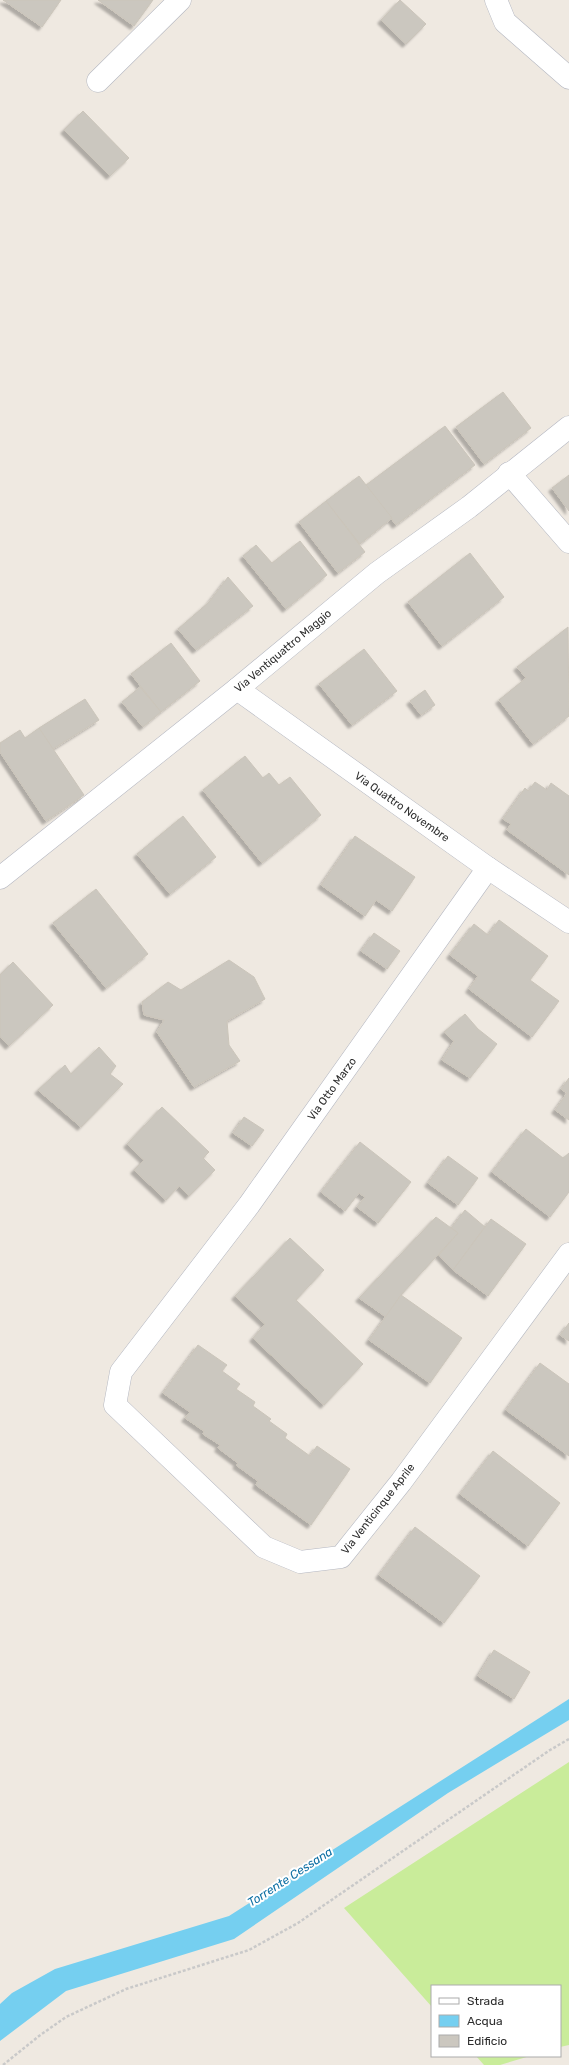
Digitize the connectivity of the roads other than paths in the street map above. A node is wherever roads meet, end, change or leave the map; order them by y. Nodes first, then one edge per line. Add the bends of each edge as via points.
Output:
1 (180, 0) edge
2 (496, 0) edge
3 (569, 78) edge
4 (98, 81) dead end
5 (569, 428) edge
6 (509, 473) junction
7 (569, 542) edge
8 (237, 690) junction
9 (488, 868) junction
10 (0, 878) edge
11 (569, 922) edge
12 (569, 1254) edge
13 (170, 1306) joint

1 - 4 street
2 - 3 street via 505,22
5 - 6 street, Via Ventiquattro Maggio
6 - 7 street
6 - 8 street, Via Ventiquattro Maggio via 469,507 378,573
8 - 9 street, Via Quattro Novembre
8 - 10 street, Via Ventiquattro Maggio
9 - 11 street, Via Quattro Novembre
9 - 13 street, Via Otto Marzo via 249,1205
12 - 13 street, Via Venticinque Aprile via 401,1482 341,1557 300,1562 264,1547 115,1405 121,1372

